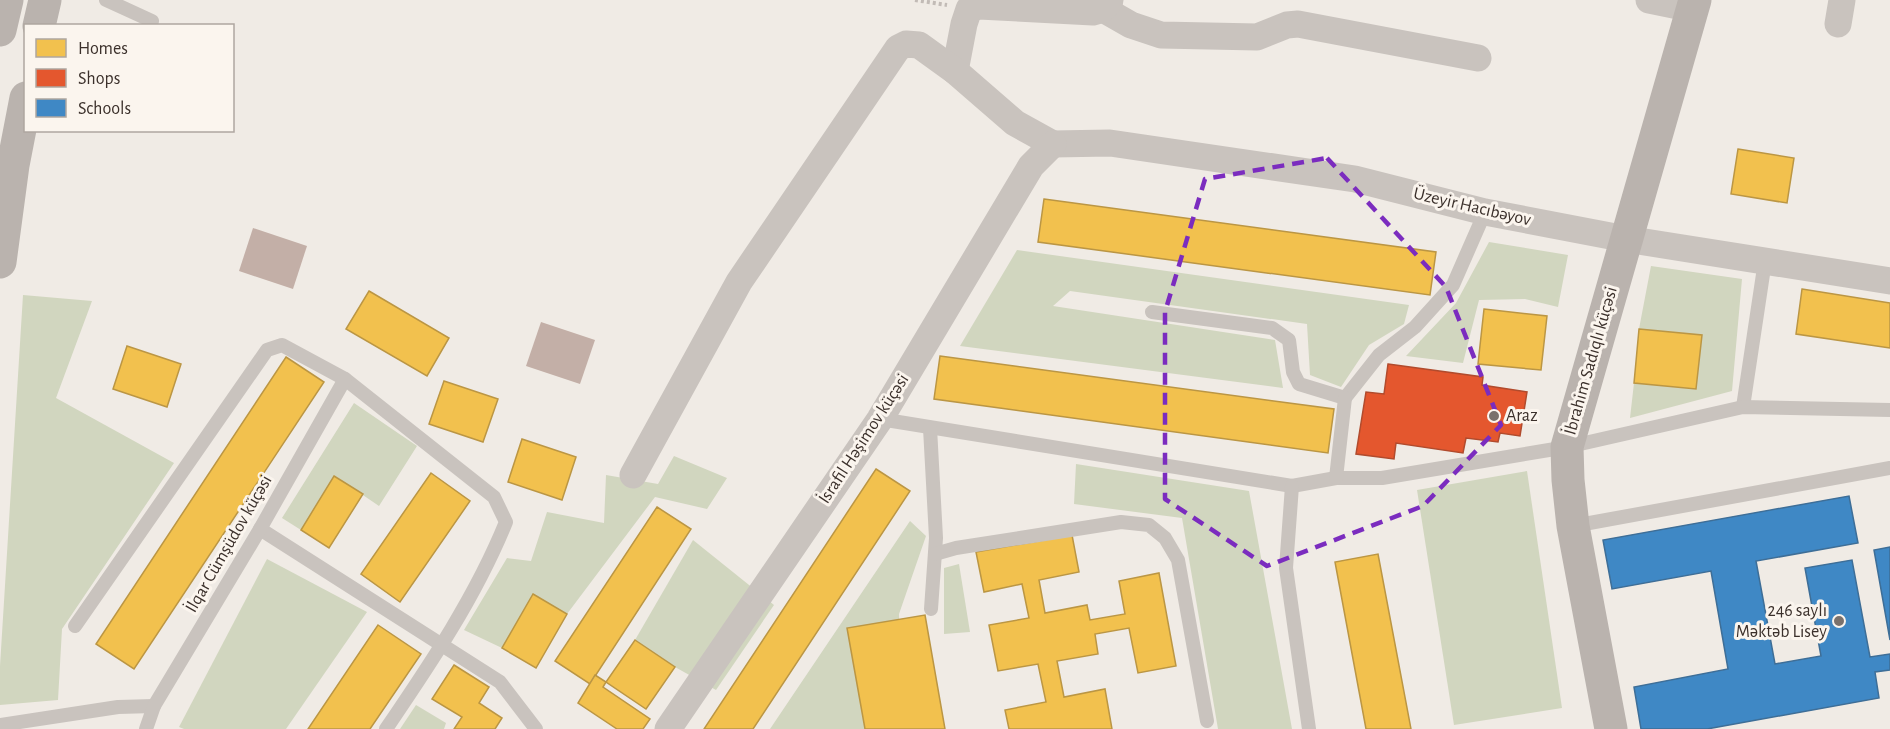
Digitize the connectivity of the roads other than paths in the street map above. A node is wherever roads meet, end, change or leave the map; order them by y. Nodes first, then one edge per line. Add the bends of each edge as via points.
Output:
1 (7, 0) edge
2 (45, 0) edge
3 (106, 0) edge
4 (1649, 0) edge
5 (1106, 4) edge
6 (1694, 4) edge
7 (152, 21) dead end
8 (39, 24) edge
9 (0, 30) edge
10 (1478, 58) dead end
11 (955, 71) junction
12 (24, 109) edge
13 (1053, 144) junction
14 (1485, 212) junction
15 (1626, 239) junction
16 (1766, 261) junction
17 (0, 262) edge
18 (1890, 281) edge
19 (1152, 312) dead end
20 (345, 379) junction
21 (1345, 399) junction
22 (1743, 407) junction
23 (1890, 410) edge
24 (880, 419) junction
25 (930, 428) junction
26 (1567, 447) junction
27 (1890, 468) edge
28 (633, 475) dead end
29 (1336, 478) junction
30 (1292, 486) junction
31 (1573, 526) junction
32 (260, 529) junction
33 (935, 554) junction
34 (931, 609) dead end
35 (75, 627) dead end
36 (443, 646) junction
37 (154, 706) junction
38 (1207, 721) dead end
39 (0, 725) edge
40 (529, 726) edge
41 (146, 729) edge
42 (386, 729) edge
43 (668, 729) edge
44 (1309, 729) edge
45 (1611, 729) edge

1 - 9 street
2 - 8 street
3 - 7 lane
4 - 6 street
5 - 10 street via 1131,26 1161,35 1257,37 1298,24
5 - 11 street via 1093,12 979,6 969,9
6 - 15 street, İbrahim Sadıqlı küçəsi
11 - 13 street via 1015,123
11 - 28 street via 919,45 898,48 739,282
12 - 17 street
13 - 14 street, Üzeyir Hacıbəyov via 1110,143 1355,178
13 - 24 street, İsrafil Həşimov küçəsi via 1030,165
14 - 15 street, Üzeyir Hacıbəyov
14 - 21 lane via 1453,285 1415,327 1379,355
15 - 16 street, Üzeyir Hacıbəyov
15 - 26 street, İbrahim Sadıqlı küçəsi
16 - 18 street, Üzeyir Hacıbəyov
16 - 22 lane
19 - 21 lane via 1272,328 1289,340 1293,372 1299,384
20 - 32 lane, İlqar Cümşüdov küçəsi
20 - 35 lane via 282,345 267,350
20 - 36 lane via 494,497 506,522
21 - 29 lane
22 - 23 lane
22 - 26 lane
24 - 25 lane
24 - 43 street, İsrafil Həşimov küçəsi
25 - 30 lane
25 - 33 lane
26 - 29 lane via 1382,478
26 - 31 street, İbrahim Sadıqlı küçəsi
27 - 31 lane
29 - 30 lane
30 - 44 lane via 1286,568
31 - 45 street, İbrahim Sadıqlı küçəsi
32 - 36 lane
32 - 37 lane, İlqar Cümşüdov küçəsi
33 - 34 lane
33 - 38 lane via 1121,522 1149,525 1165,538 1178,560
36 - 40 lane via 500,682
36 - 42 lane
37 - 39 lane via 117,707
37 - 41 lane, İlqar Cümşüdov küçəsi

